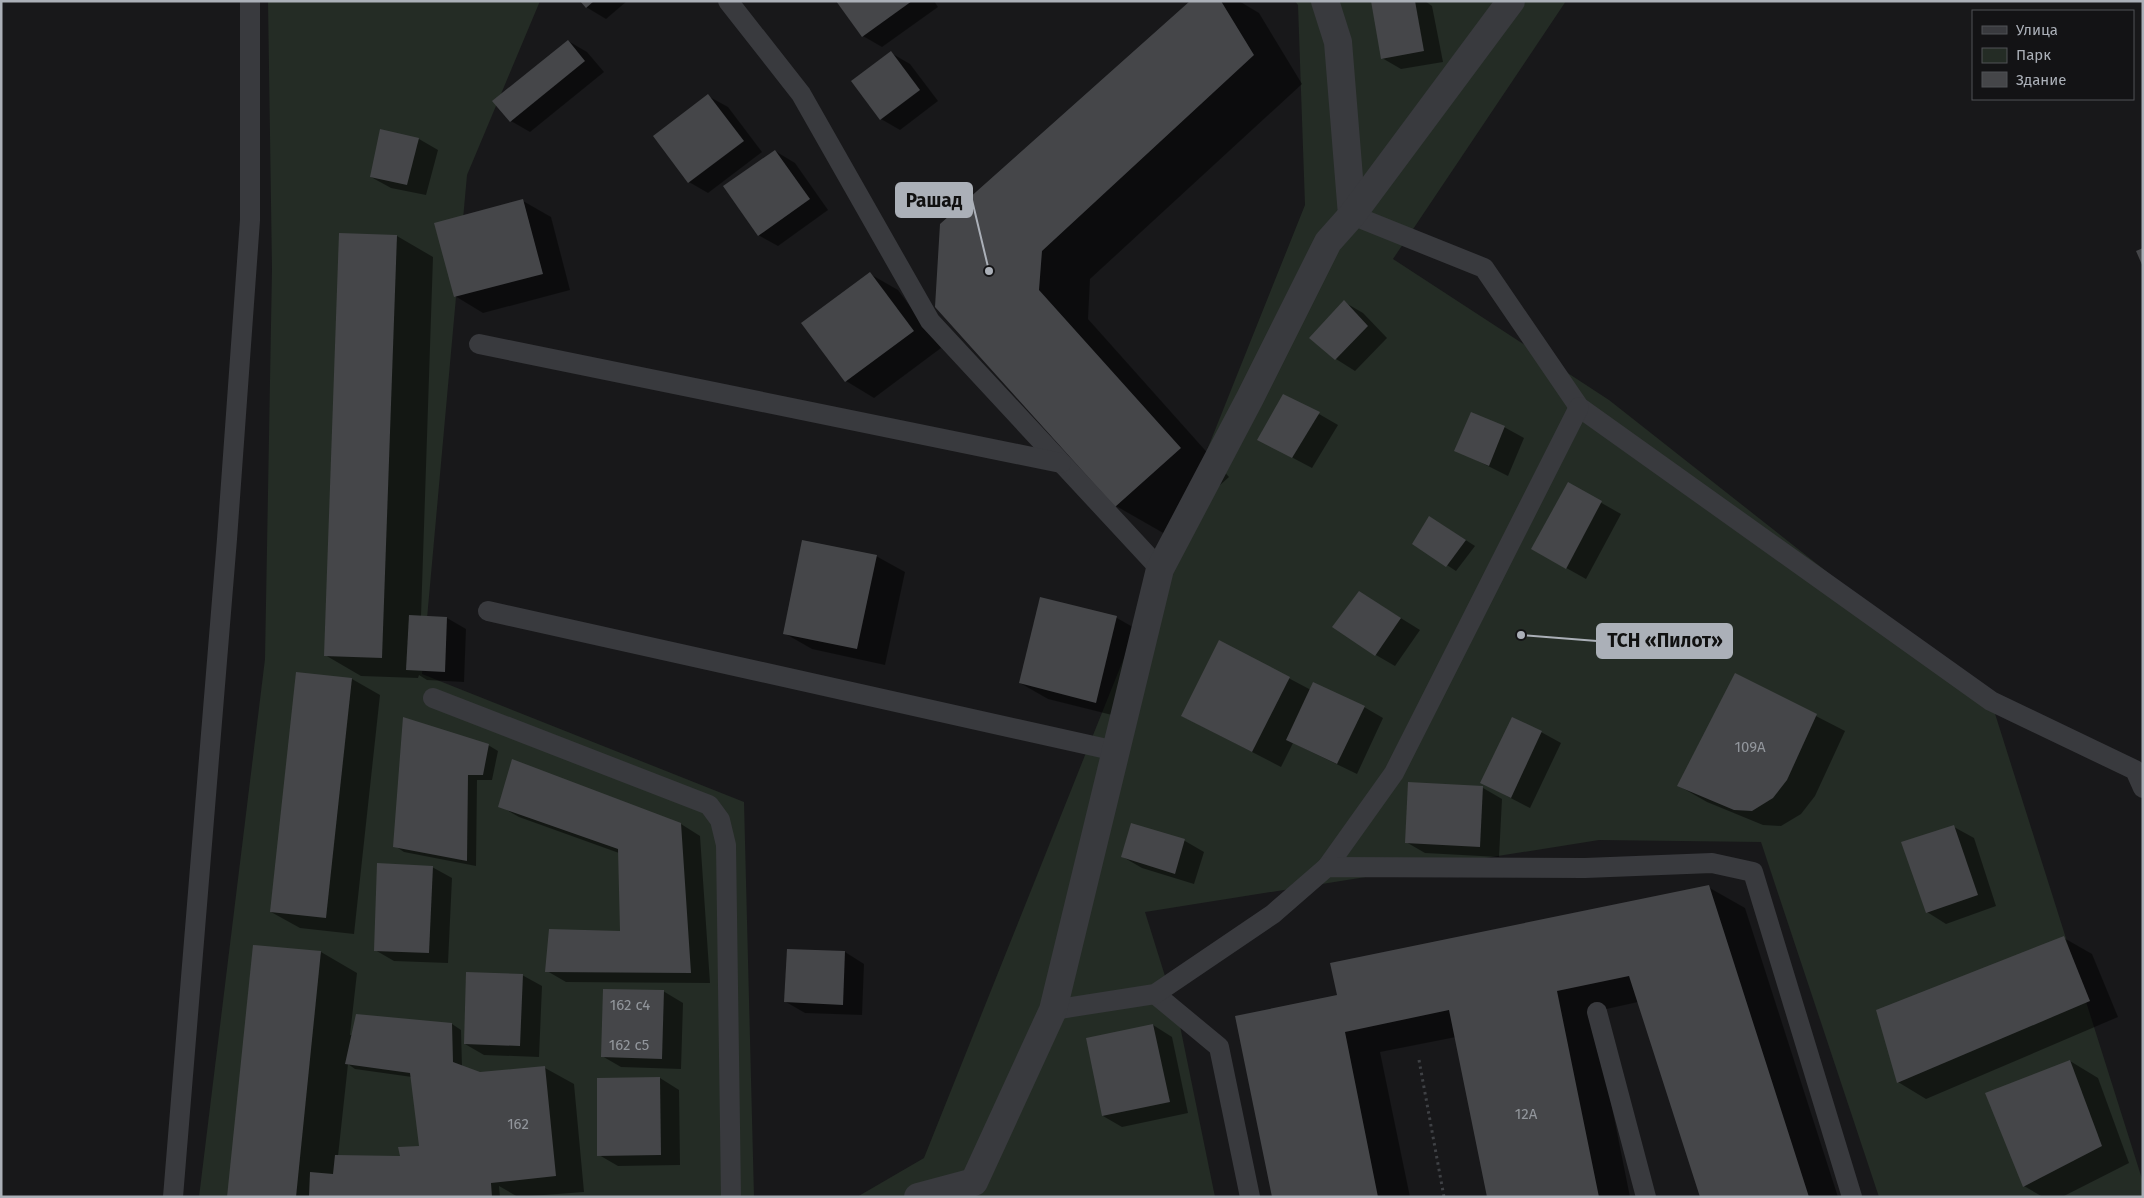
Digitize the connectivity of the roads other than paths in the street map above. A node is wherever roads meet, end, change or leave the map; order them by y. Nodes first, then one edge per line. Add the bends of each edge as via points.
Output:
1 (250, 1) edge
2 (728, 1) edge
3 (1325, 1) edge
4 (1511, 1) edge
5 (1352, 215) junction
6 (479, 344) dead end
7 (1579, 407) junction
8 (1061, 462) junction
9 (1160, 569) junction
10 (488, 611) dead end
11 (433, 698) dead end
12 (1116, 751) junction
13 (2143, 788) edge
14 (1327, 867) junction
15 (1155, 994) junction
16 (1053, 1010) junction
17 (1597, 1012) dead end
18 (173, 1197) edge
19 (731, 1197) edge
20 (918, 1197) edge
21 (1250, 1197) edge
22 (1646, 1197) edge
23 (1852, 1197) edge

1 - 18 lane via 250,220
2 - 8 lane via 801,94 930,321
3 - 5 street via 1338,42
4 - 5 street
5 - 7 lane via 1484,268
5 - 9 street via 1328,242
6 - 8 lane
7 - 13 lane via 1991,701 2135,770
7 - 14 lane via 1394,773
8 - 9 lane
9 - 12 street
10 - 12 lane
11 - 19 lane via 709,805 720,820 726,845
12 - 16 street
14 - 15 lane via 1273,914
14 - 23 lane via 1584,868 1712,863 1753,872
15 - 16 lane
15 - 21 lane via 1219,1047
16 - 20 street via 974,1182
17 - 22 lane

